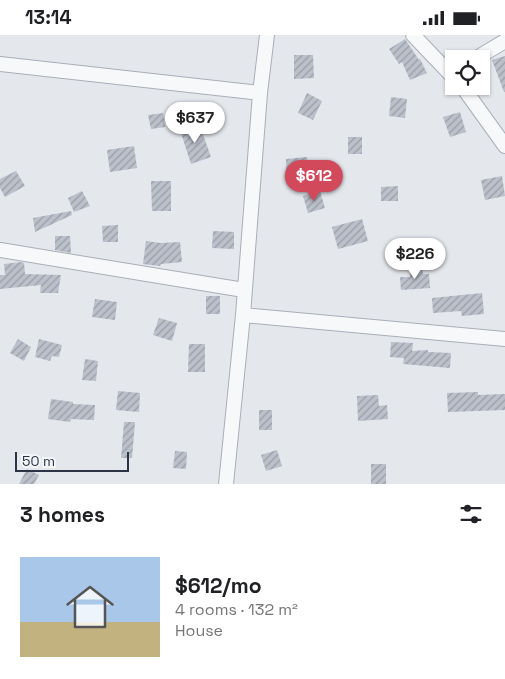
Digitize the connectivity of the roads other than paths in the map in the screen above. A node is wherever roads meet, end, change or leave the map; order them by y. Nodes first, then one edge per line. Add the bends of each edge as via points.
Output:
1 (267, 35) edge
2 (413, 35) edge
3 (505, 41) edge
4 (490, 50) edge
5 (0, 64) edge
6 (445, 66) edge
7 (260, 93) junction
8 (468, 95) edge
9 (505, 146) edge
10 (0, 250) edge
11 (244, 290) junction
12 (243, 315) junction
13 (505, 339) edge
14 (226, 484) edge

1 - 7 street
2 - 6 street
3 - 4 street
5 - 7 street
7 - 11 street
8 - 9 street
10 - 11 street
11 - 12 street
12 - 13 street
12 - 14 street

